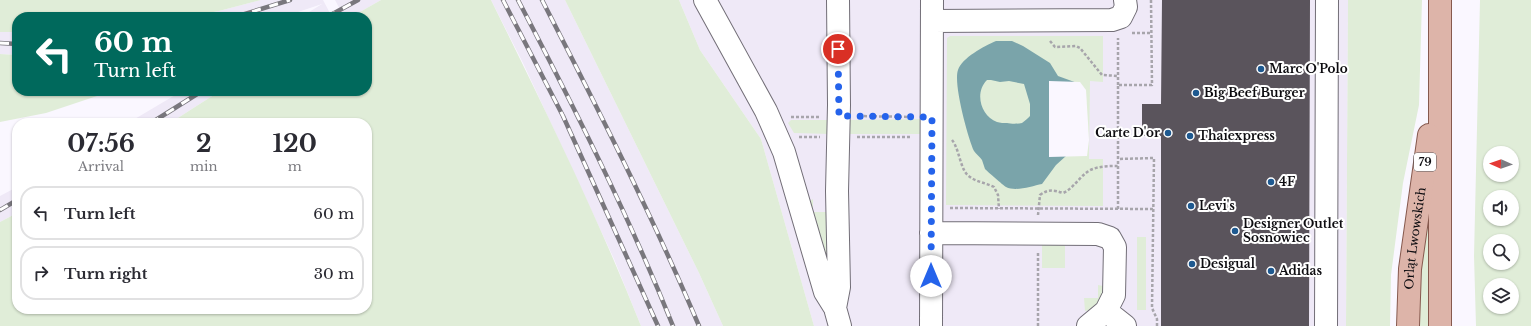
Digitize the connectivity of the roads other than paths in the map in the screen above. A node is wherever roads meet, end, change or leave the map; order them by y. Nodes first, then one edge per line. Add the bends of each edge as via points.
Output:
1 (705, 0) edge
2 (838, 0) edge
3 (1125, 0) edge
4 (1327, 0) edge
5 (1440, 0) edge
6 (932, 10) edge
7 (1439, 56) junction
8 (931, 233) junction
9 (1106, 311) junction
10 (838, 317) edge
11 (931, 326) edge
12 (1088, 326) edge
13 (1125, 326) edge
14 (1326, 326) edge
15 (1408, 326) edge
16 (1440, 326) edge

1 - 10 lane via 766,110 784,152 825,292
2 - 10 lane
3 - 6 lane via 1126,7 1121,17 1112,20
4 - 14 lane
5 - 7 main road, Orląt Lwowskich / 79
6 - 8 lane
7 - 15 main road, Orląt Lwowskich / 79 via 1410,269
7 - 16 main road, Orląt Lwowskich / 79
8 - 9 lane via 1098,234 1110,238 1115,247 1114,295
8 - 11 lane
9 - 12 lane
9 - 13 lane

